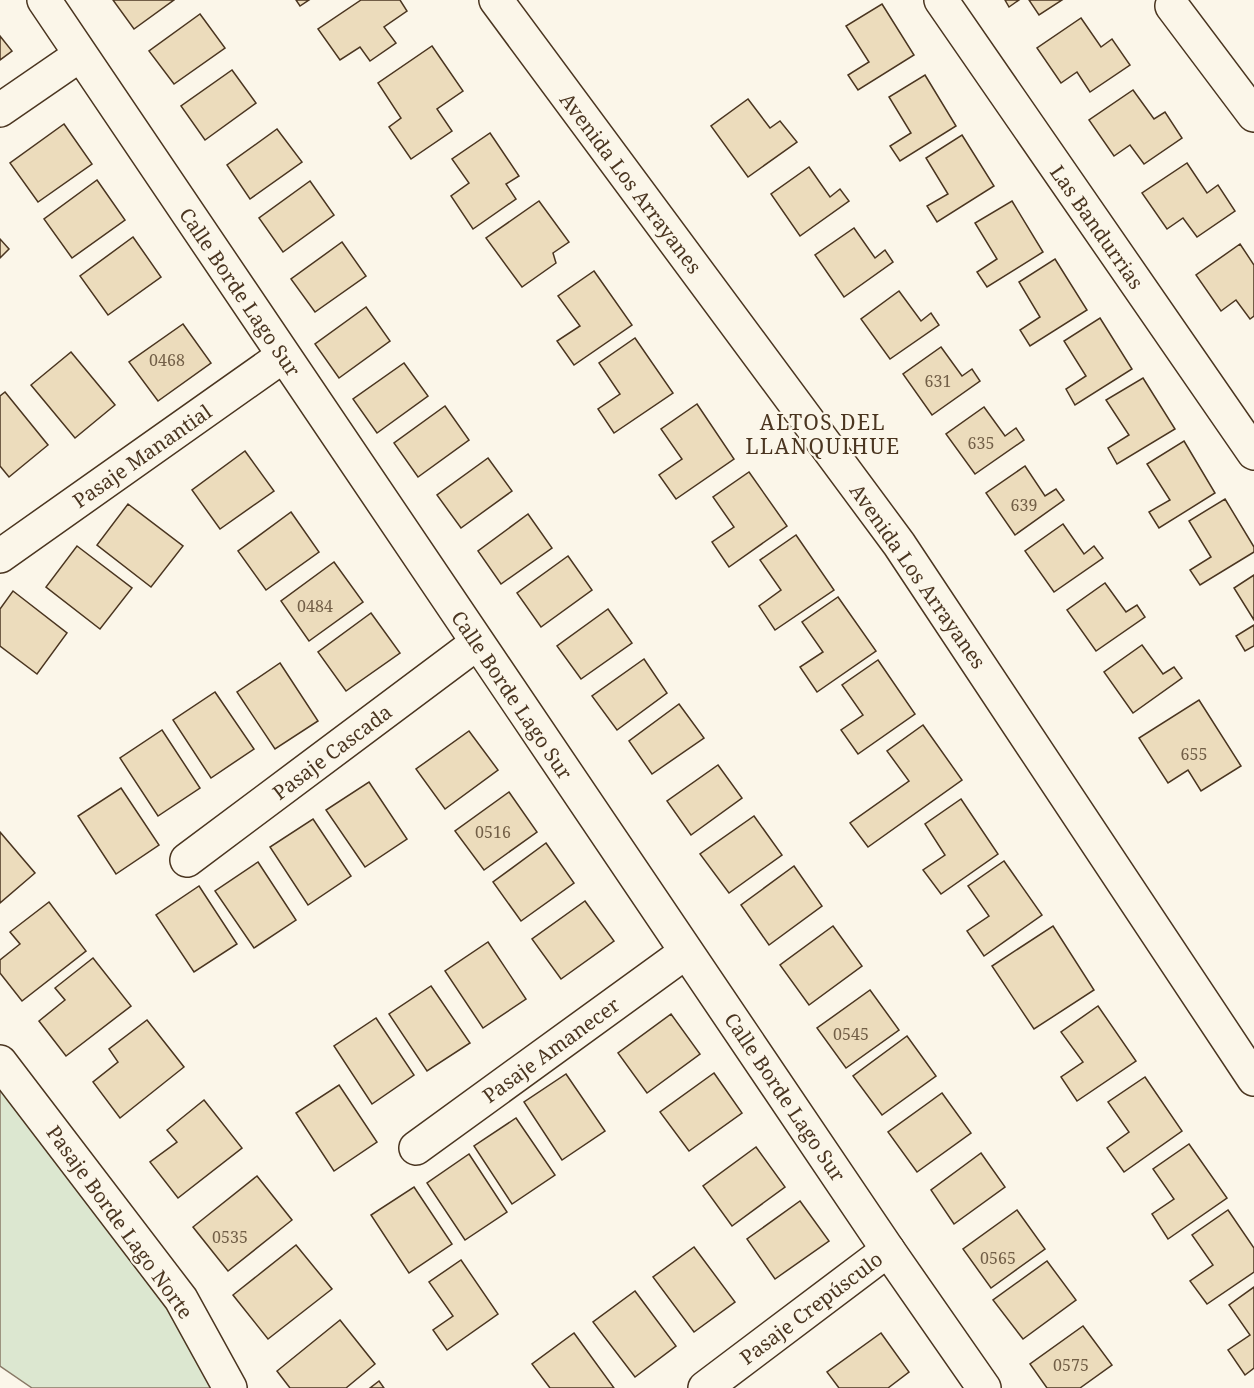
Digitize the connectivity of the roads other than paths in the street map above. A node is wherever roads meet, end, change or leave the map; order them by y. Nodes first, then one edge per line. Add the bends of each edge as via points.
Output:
1 (44, 0) edge
2 (496, 0) edge
3 (941, 0) edge
4 (1172, 6) dead end
5 (80, 55) junction
6 (0, 110) edge
7 (1254, 115) edge
8 (283, 356) junction
9 (1254, 453) edge
10 (0, 556) edge
11 (477, 643) junction
12 (187, 860) dead end
13 (686, 952) junction
14 (0, 1062) edge
15 (1253, 1076) edge
16 (416, 1148) dead end
17 (888, 1250) junction
18 (230, 1388) edge
19 (705, 1388) edge
20 (984, 1388) edge

1 - 5 street, Calle Borde Lago Sur
2 - 15 street, Avenida Los Arrayanes via 899,544
3 - 9 street, Las Bandurrias
4 - 7 street
5 - 6 street
5 - 8 street, Calle Borde Lago Sur
8 - 10 street, Pasaje Manantial
8 - 11 street, Calle Borde Lago Sur
11 - 12 street, Pasaje Cascada
11 - 13 street, Calle Borde Lago Sur
13 - 16 street, Pasaje Amanecer
13 - 17 street, Calle Borde Lago Sur
14 - 18 street, Pasaje Borde Lago Norte via 181,1299
17 - 19 street, Pasaje Crepúsculo
17 - 20 street, Calle Borde Lago Sur

